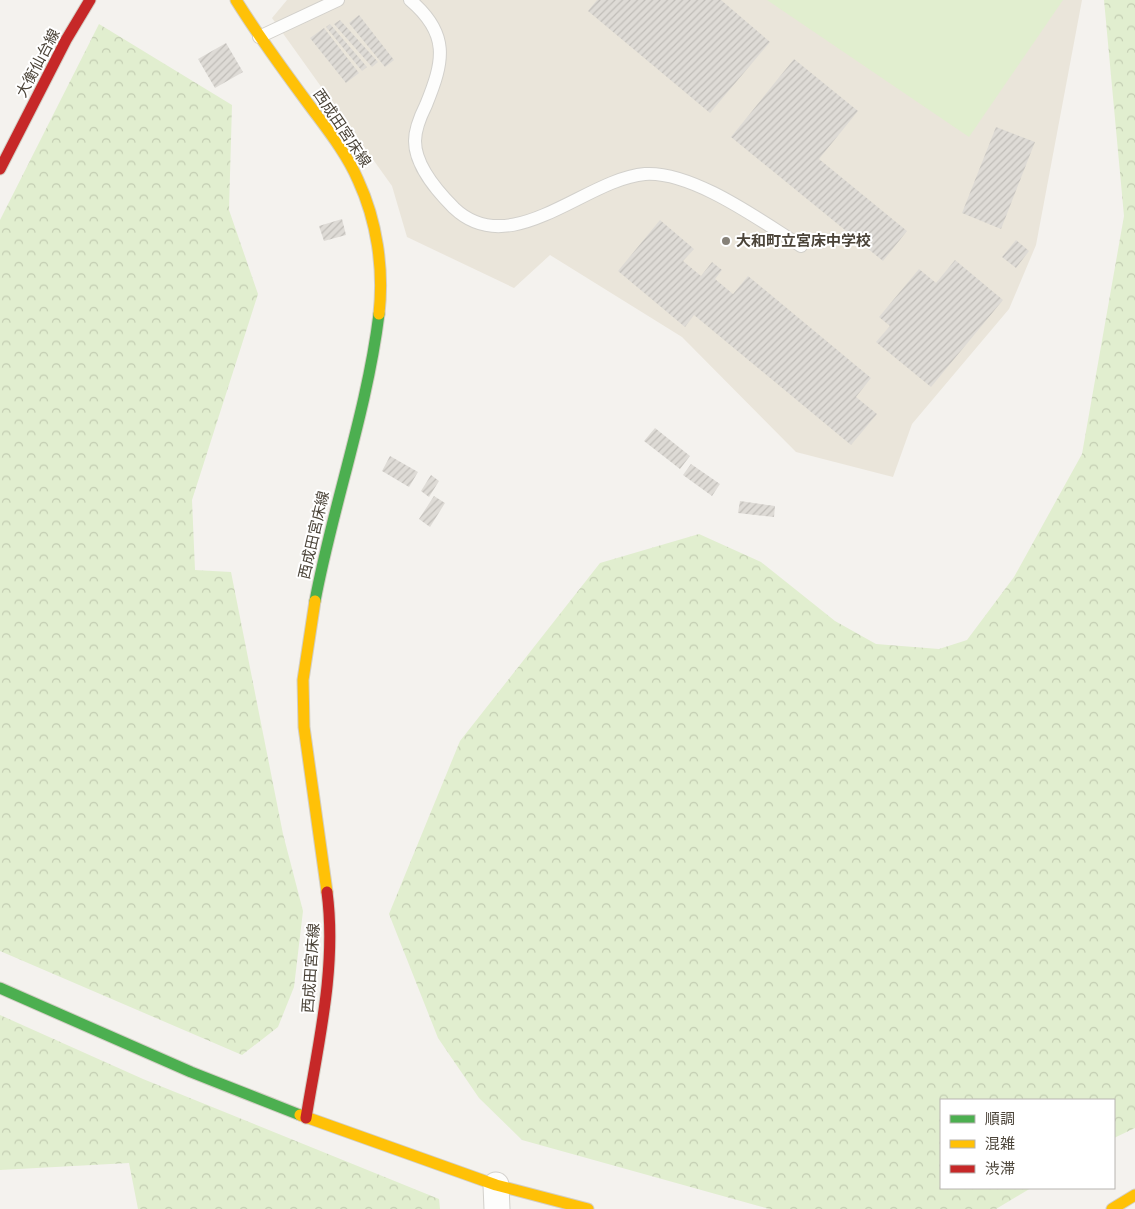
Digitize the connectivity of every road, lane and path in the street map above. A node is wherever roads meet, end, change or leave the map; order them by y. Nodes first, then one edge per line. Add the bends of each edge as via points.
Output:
1 (90, 0) edge
2 (236, 0) edge
3 (338, 0) edge
4 (410, 0) edge
5 (259, 37) junction
6 (0, 168) edge
7 (801, 246) dead end
8 (0, 988) edge
9 (306, 1118) junction
10 (496, 1185) junction
11 (1135, 1196) edge
12 (497, 1209) edge
13 (588, 1209) edge
14 (1112, 1209) edge

1 - 6 main road, 大衡仙台線
2 - 5 main road, 西成田宮床線
3 - 5 lane
4 - 7 lane via 424,11 436,32 442,56 415,140 418,161 455,208 477,222 498,227 522,223 626,178 666,176 717,196
5 - 9 main road, 西成田宮床線 via 328,130 358,179 376,232 382,294 374,351 325,547 303,680 304,727 330,924 324,1003
8 - 9 main road via 191,1072
9 - 10 main road
10 - 12 street
10 - 13 main road
11 - 14 main road

